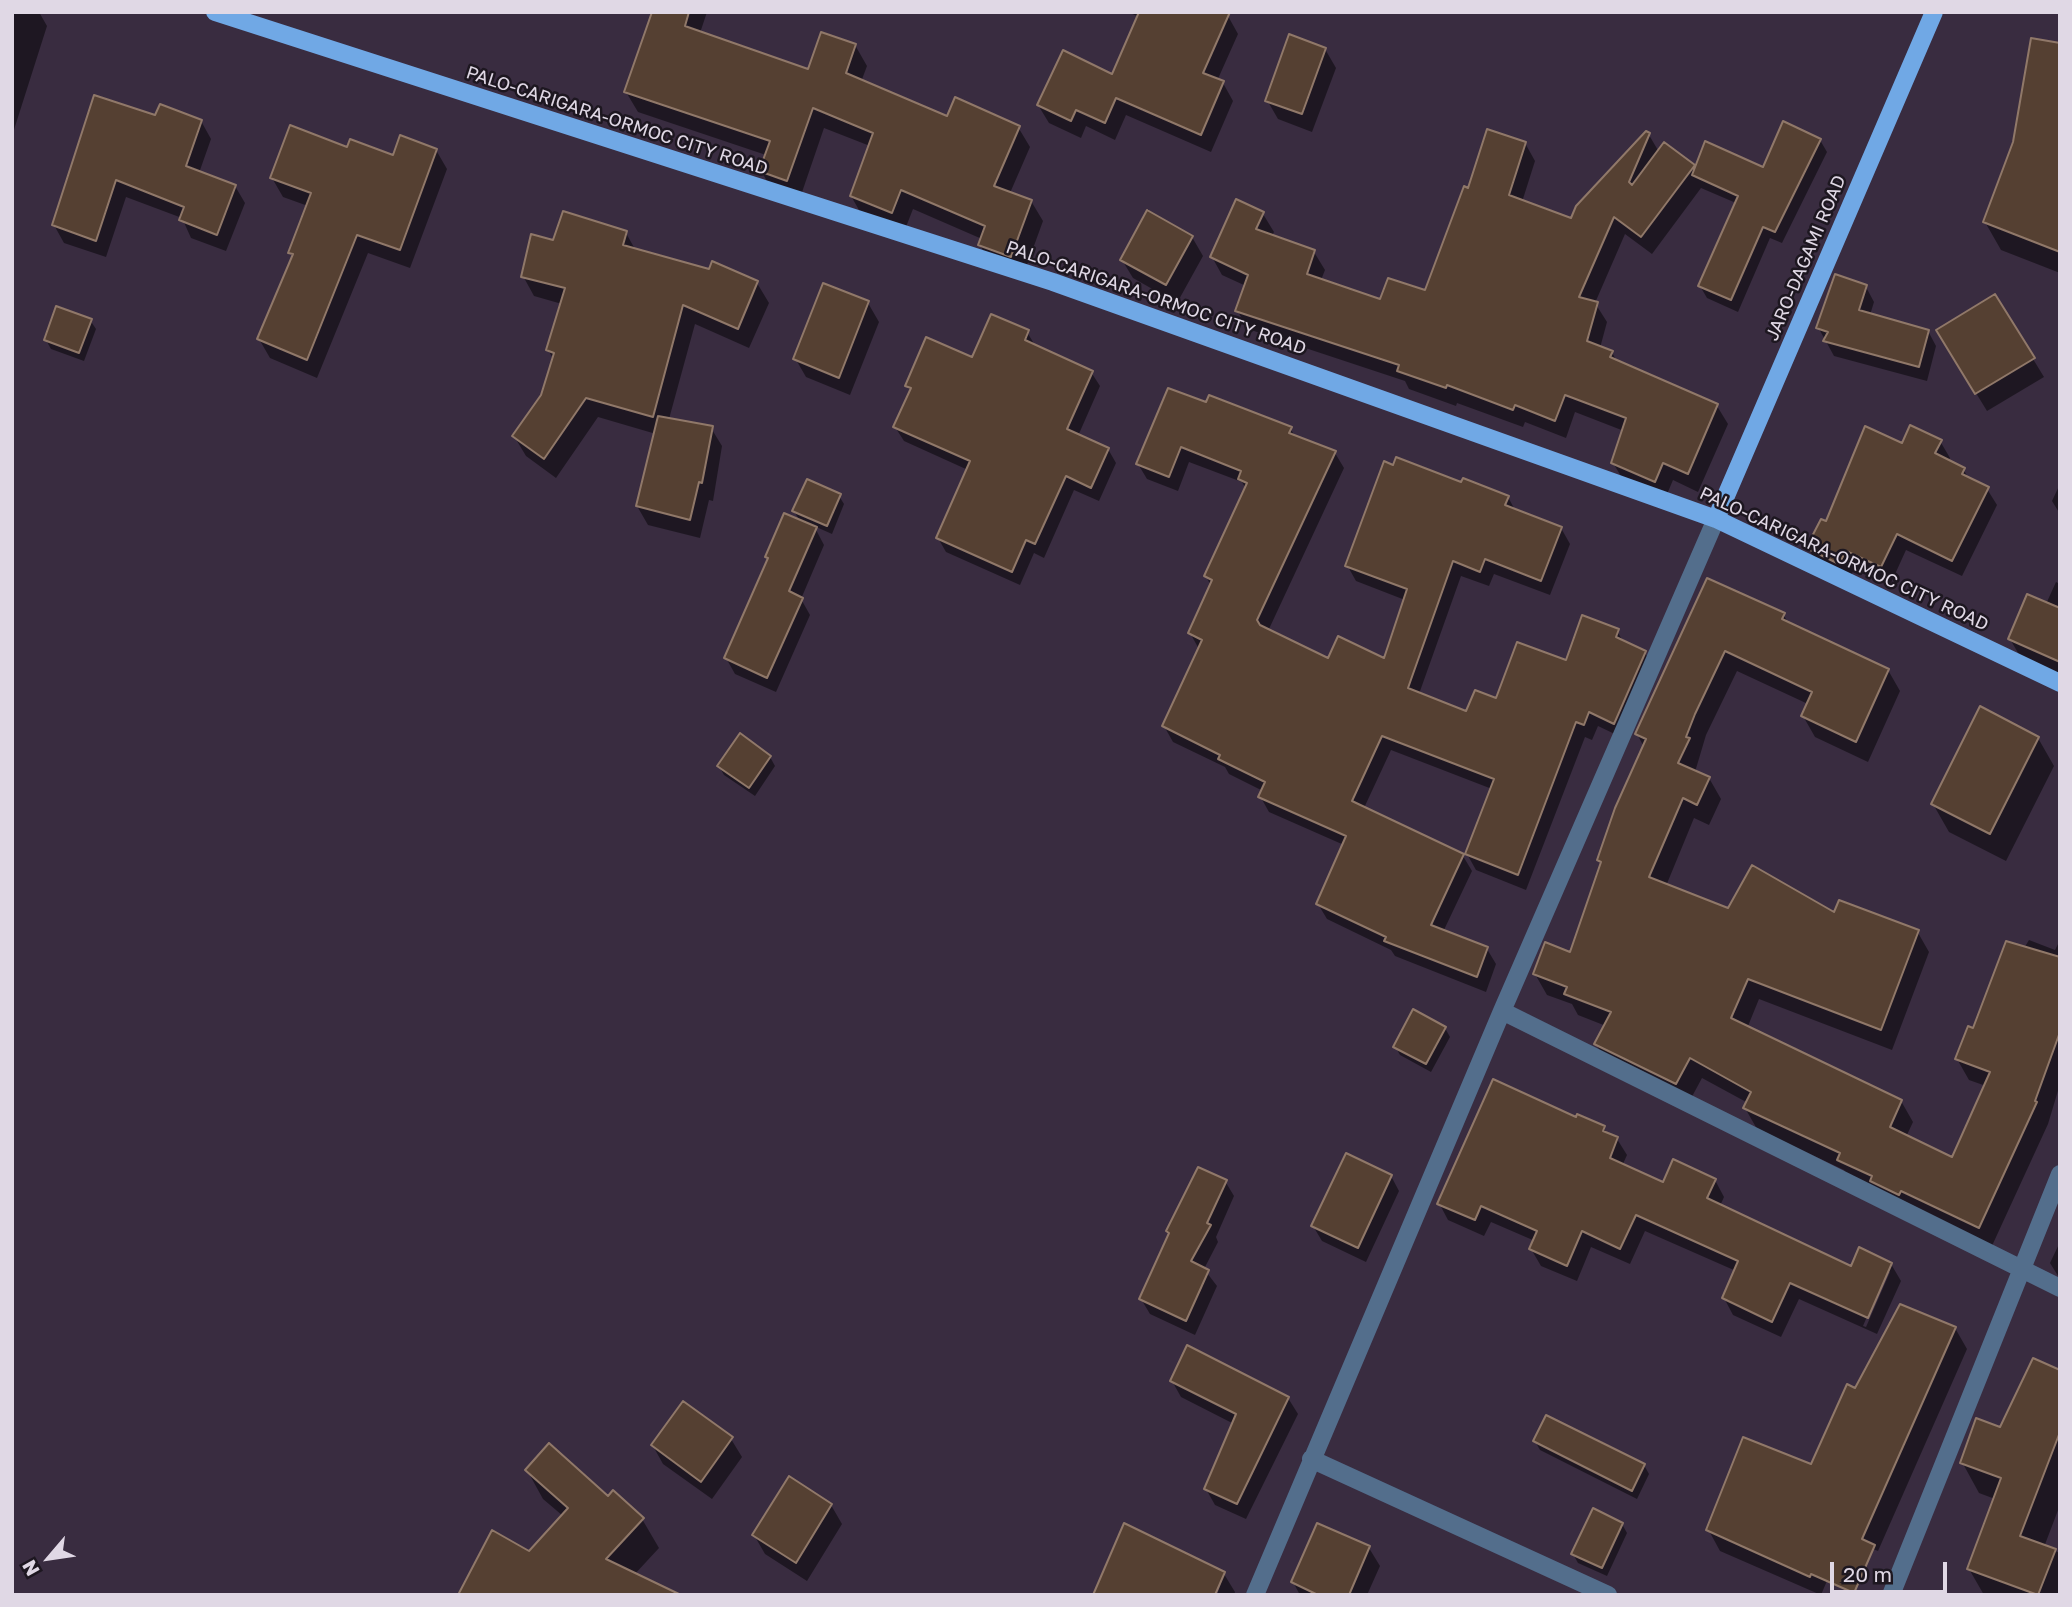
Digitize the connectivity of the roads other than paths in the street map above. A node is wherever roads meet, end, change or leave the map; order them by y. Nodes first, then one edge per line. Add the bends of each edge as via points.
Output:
1 (215, 12) edge
2 (1934, 12) edge
3 (1716, 519) junction
4 (2060, 683) edge
5 (1502, 1011) junction
6 (2060, 1174) edge
7 (2020, 1269) junction
8 (2060, 1288) edge
9 (1311, 1459) junction
10 (1255, 1595) edge
11 (1608, 1595) edge
12 (1891, 1595) edge

1 - 3 main road, PALO-CARIGARA-ORMOC CITY ROAD via 1053,282
2 - 3 main road, JARO-DAGAMI ROAD
3 - 4 main road, PALO-CARIGARA-ORMOC CITY ROAD
3 - 5 street
5 - 7 street
5 - 9 street
6 - 7 street
7 - 8 street
7 - 12 street
9 - 10 street
9 - 11 street

